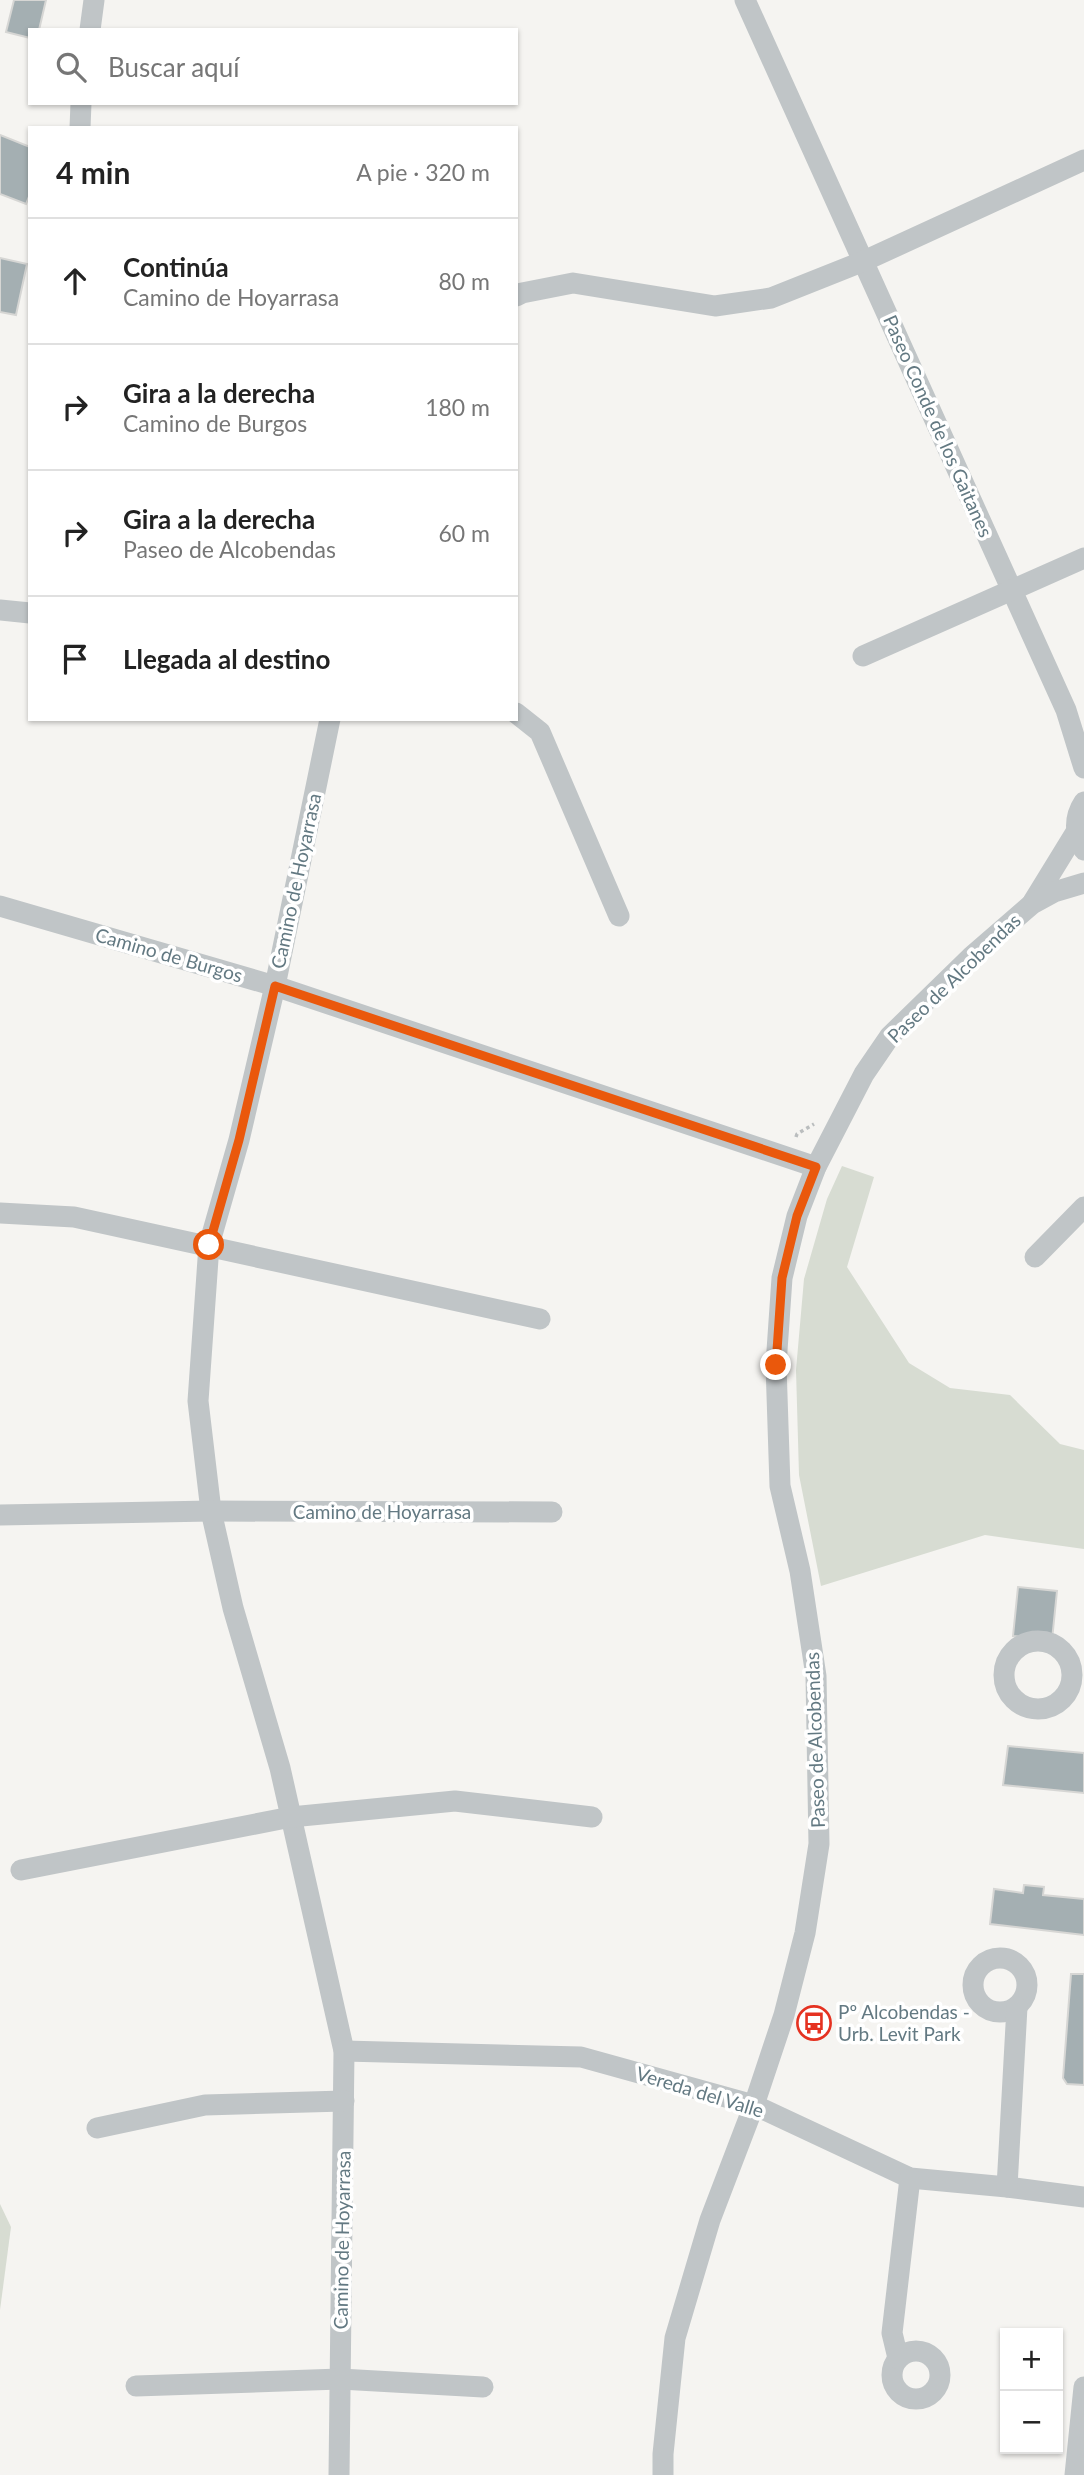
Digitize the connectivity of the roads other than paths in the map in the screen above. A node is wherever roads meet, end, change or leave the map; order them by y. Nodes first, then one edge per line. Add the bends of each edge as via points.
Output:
1 (94, 0) edge
2 (745, 0) edge
3 (90, 28) edge
4 (81, 105) edge
5 (80, 126) edge
6 (1084, 160) edge
7 (864, 261) junction
8 (518, 295) edge
9 (1084, 558) edge
10 (1011, 590) junction
11 (0, 610) edge
12 (28, 613) edge
13 (863, 656) dead end
14 (1066, 710) junction
15 (518, 715) edge
16 (330, 721) edge
17 (1084, 737) edge
18 (1084, 768) edge
19 (1084, 802) edge
20 (1080, 841) edge
21 (1084, 883) edge
22 (1032, 904) junction
23 (0, 906) edge
24 (620, 916) dead end
25 (275, 986) junction
26 (816, 1167) junction
27 (1084, 1207) edge
28 (0, 1213) edge
29 (209, 1245) junction
30 (1035, 1257) dead end
31 (540, 1319) dead end
32 (211, 1511) junction
33 (552, 1513) dead end
34 (0, 1515) edge
35 (291, 1817) junction
36 (592, 1817) dead end
37 (21, 1870) dead end
38 (1017, 2007) dead end
39 (344, 2052) junction
40 (344, 2101) junction
41 (754, 2105) junction
42 (97, 2129) dead end
43 (910, 2178) junction
44 (1007, 2186) junction
45 (1084, 2197) edge
46 (898, 2358) dead end
47 (340, 2379) junction
48 (136, 2386) dead end
49 (483, 2387) dead end
50 (1084, 2387) edge
51 (1081, 2446) edge
52 (339, 2475) edge
53 (663, 2475) edge
54 (1075, 2475) edge

1 - 3 street
2 - 7 street, Paseo Conde de los Gaitanes
4 - 5 street
6 - 7 street
7 - 8 street via 771,298 715,306 573,283
7 - 10 street, Paseo Conde de los Gaitanes
9 - 10 street
10 - 13 street
10 - 14 street, Paseo Conde de los Gaitanes
11 - 12 street
14 - 17 street, Paseo Conde de los Gaitanes
14 - 18 street, Paseo Conde de los Gaitanes
15 - 24 street via 540,732
16 - 25 street, Camino de Hoyarrasa
19 - 20 street, Paseo de Alcobendas via 1077,818
20 - 22 street, Paseo de Alcobendas
21 - 22 street, Paseo de Alcobendas
22 - 26 street, Paseo de Alcobendas via 890,1036 864,1074
23 - 25 street, Camino de Burgos
25 - 26 street, Camino de Burgos
25 - 29 street, Camino de Hoyarrasa
26 - 41 street, Paseo de Alcobendas via 797,1216 782,1278 776,1365 780,1486 800,1571 816,1676 819,1844 805,1933
27 - 30 street
28 - 29 street via 74,1217
29 - 31 street
29 - 32 street, Camino de Hoyarrasa via 198,1402
32 - 33 street, Camino de Hoyarrasa
32 - 34 street, Camino de Hoyarrasa
32 - 35 street, Camino de Hoyarrasa
35 - 36 street via 455,1801
35 - 37 street
35 - 39 street, Camino de Hoyarrasa
38 - 44 street
39 - 40 street, Camino de Hoyarrasa
39 - 41 street, Vereda del Valle via 582,2057
40 - 42 street via 205,2105
40 - 47 street, Camino de Hoyarrasa
41 - 43 street, Vereda del Valle
41 - 53 street, Paseo de Alcobendas via 710,2220 674,2339
43 - 44 street, Vereda del Valle
43 - 46 street via 892,2333
44 - 45 street, Vereda del Valle
47 - 48 street
47 - 49 street
47 - 52 street, Camino de Hoyarrasa
50 - 51 street
51 - 54 street

